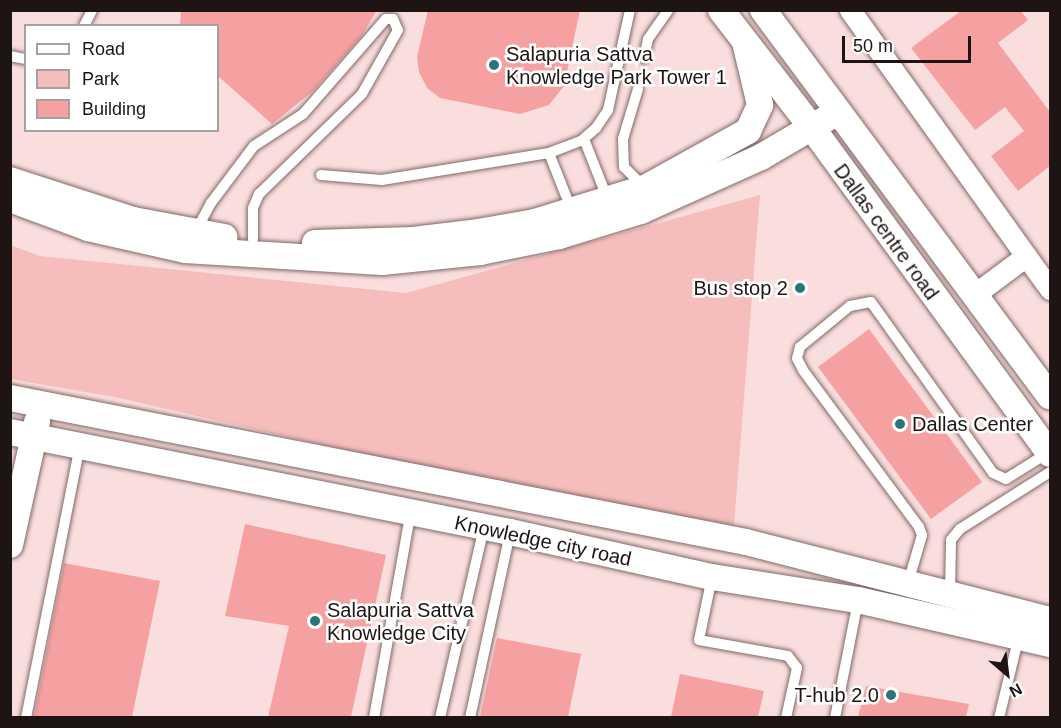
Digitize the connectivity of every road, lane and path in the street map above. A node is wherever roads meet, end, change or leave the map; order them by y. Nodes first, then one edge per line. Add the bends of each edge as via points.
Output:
1 (92, 10) edge
2 (630, 10) edge
3 (668, 10) edge
4 (721, 10) edge
5 (762, 10) edge
6 (850, 10) edge
7 (85, 24) edge
8 (745, 42) junction
9 (644, 58) dead end
10 (638, 89) dead end
11 (838, 112) junction
12 (813, 129) junction
13 (584, 139) junction
14 (549, 153) junction
15 (321, 175) dead end
16 (10, 180) edge
17 (645, 188) junction
18 (10, 200) edge
19 (608, 200) junction
20 (573, 212) junction
21 (195, 234) junction
22 (253, 239) junction
23 (1026, 256) junction
24 (1050, 289) edge
25 (975, 294) junction
26 (1050, 396) edge
27 (10, 398) edge
28 (40, 404) junction
29 (23, 435) edge
30 (80, 446) junction
31 (1050, 460) edge
32 (410, 514) junction
33 (484, 528) junction
34 (510, 532) junction
35 (10, 545) edge
36 (712, 577) junction
37 (908, 583) junction
38 (950, 594) junction
39 (858, 600) junction
40 (1050, 620) edge
41 (1019, 636) junction
42 (1050, 644) edge
43 (26, 717) edge
44 (374, 717) edge
45 (440, 717) edge
46 (470, 717) edge
47 (786, 717) edge
48 (835, 717) edge
49 (999, 717) edge

1 - 7 lane
2 - 13 lane via 608,110
3 - 9 lane via 648,39
4 - 8 street, Dallas centre road
5 - 11 street, Dallas centre road
6 - 23 street
8 - 12 street, Dallas centre road
8 - 17 street via 760,105 748,131
10 - 17 lane via 624,139 624,167
11 - 12 street
11 - 25 street, Dallas centre road
12 - 18 street via 676,196 559,236 480,252 382,262 185,250 88,228
12 - 31 street, Dallas centre road
13 - 14 lane
13 - 19 lane
14 - 15 lane via 420,170 382,180
14 - 20 lane
16 - 21 street via 85,206
17 - 19 street
19 - 20 street
20 - 22 street via 478,232 412,240 328,243
21 - 22 street
21 - 22 lane via 211,203 254,146 303,114 386,19 393,19 398,30 362,94 259,194 253,208
23 - 24 street
23 - 25 street
25 - 26 street, Dallas centre road
27 - 28 street, Knowledge city road
28 - 29 street
28 - 37 street, Knowledge city road via 746,542
29 - 30 street, Knowledge city road
29 - 35 street
30 - 32 street, Knowledge city road
30 - 43 lane
31 - 37 lane via 1005,479 993,473 871,302 850,306 800,347 797,358 803,370 919,527 922,535
31 - 38 lane via 951,540
32 - 33 street, Knowledge city road
32 - 44 lane
33 - 34 street, Knowledge city road
33 - 45 lane
34 - 36 street, Knowledge city road
34 - 46 lane
36 - 39 street, Knowledge city road
36 - 47 lane via 699,640 788,656 797,668
37 - 38 street, Knowledge city road
38 - 40 street, Knowledge city road
39 - 41 street, Knowledge city road
39 - 48 lane
41 - 42 street, Knowledge city road
41 - 49 lane

